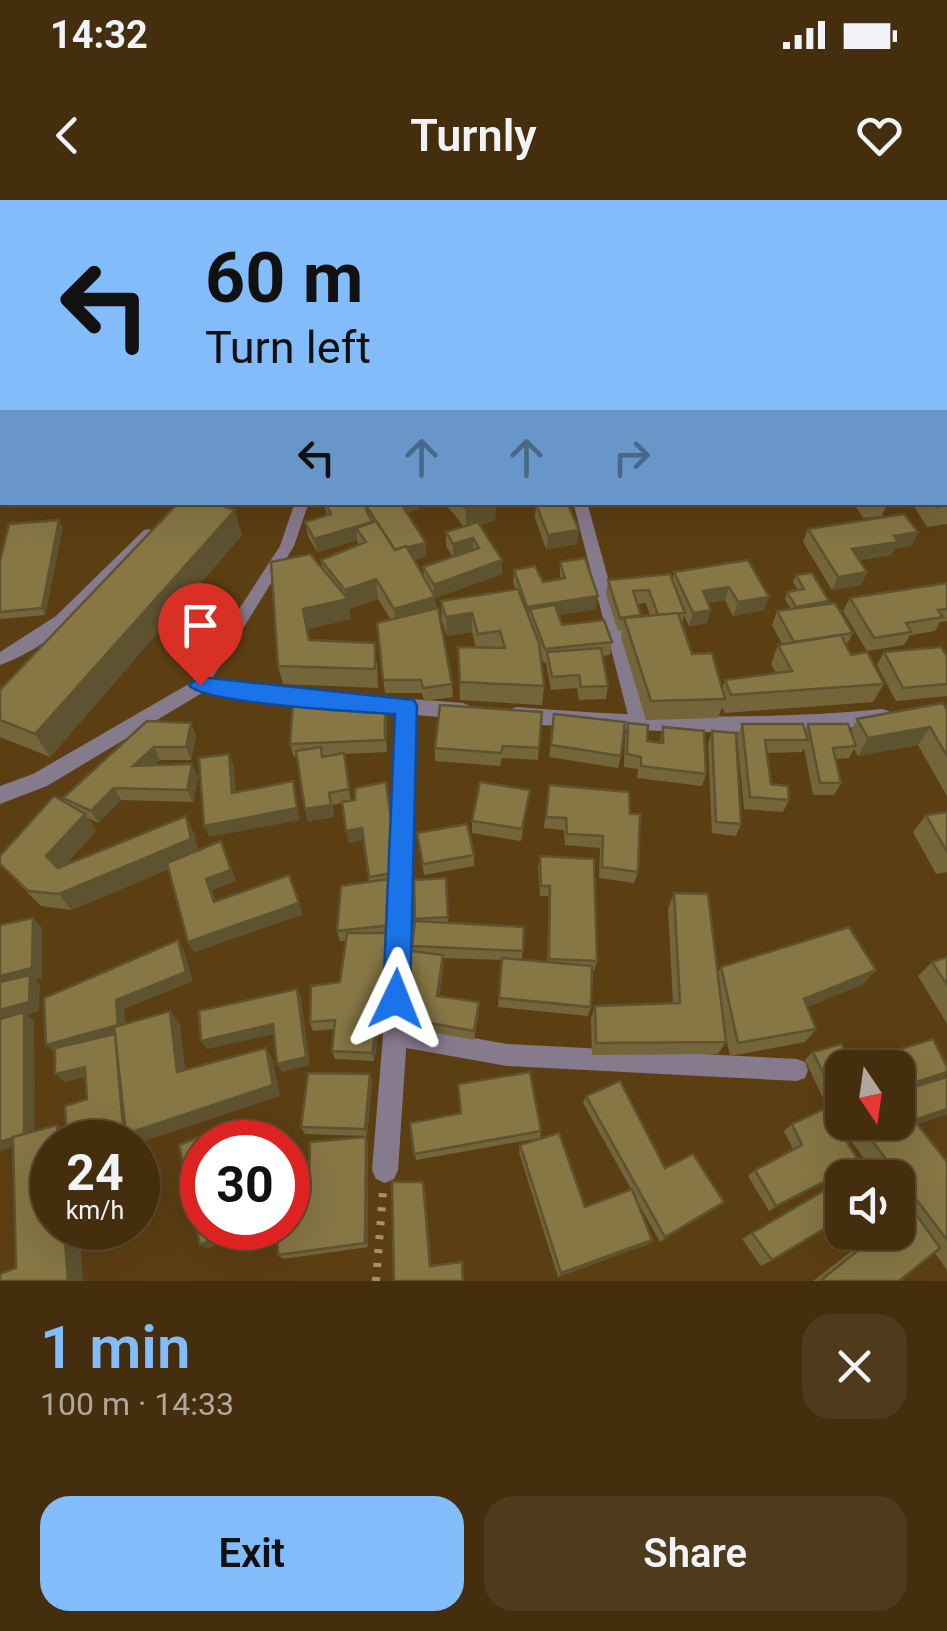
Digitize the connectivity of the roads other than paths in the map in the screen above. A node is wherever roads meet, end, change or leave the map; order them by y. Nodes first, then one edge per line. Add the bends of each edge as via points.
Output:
1 (301, 505) edge
2 (581, 505) edge
3 (149, 534) edge
4 (0, 659) edge
5 (200, 685) junction
6 (406, 706) junction
7 (896, 715) edge
8 (640, 723) junction
9 (0, 795) edge
10 (395, 1036) junction
11 (797, 1070) dead end
12 (384, 1170) road end

1 - 5 lane via 287,546
2 - 8 lane
3 - 4 lane via 71,611 24,649
5 - 6 street
5 - 9 street via 40,780
6 - 8 street
6 - 10 street
7 - 8 street via 828,723
10 - 11 lane via 507,1054
10 - 12 street

